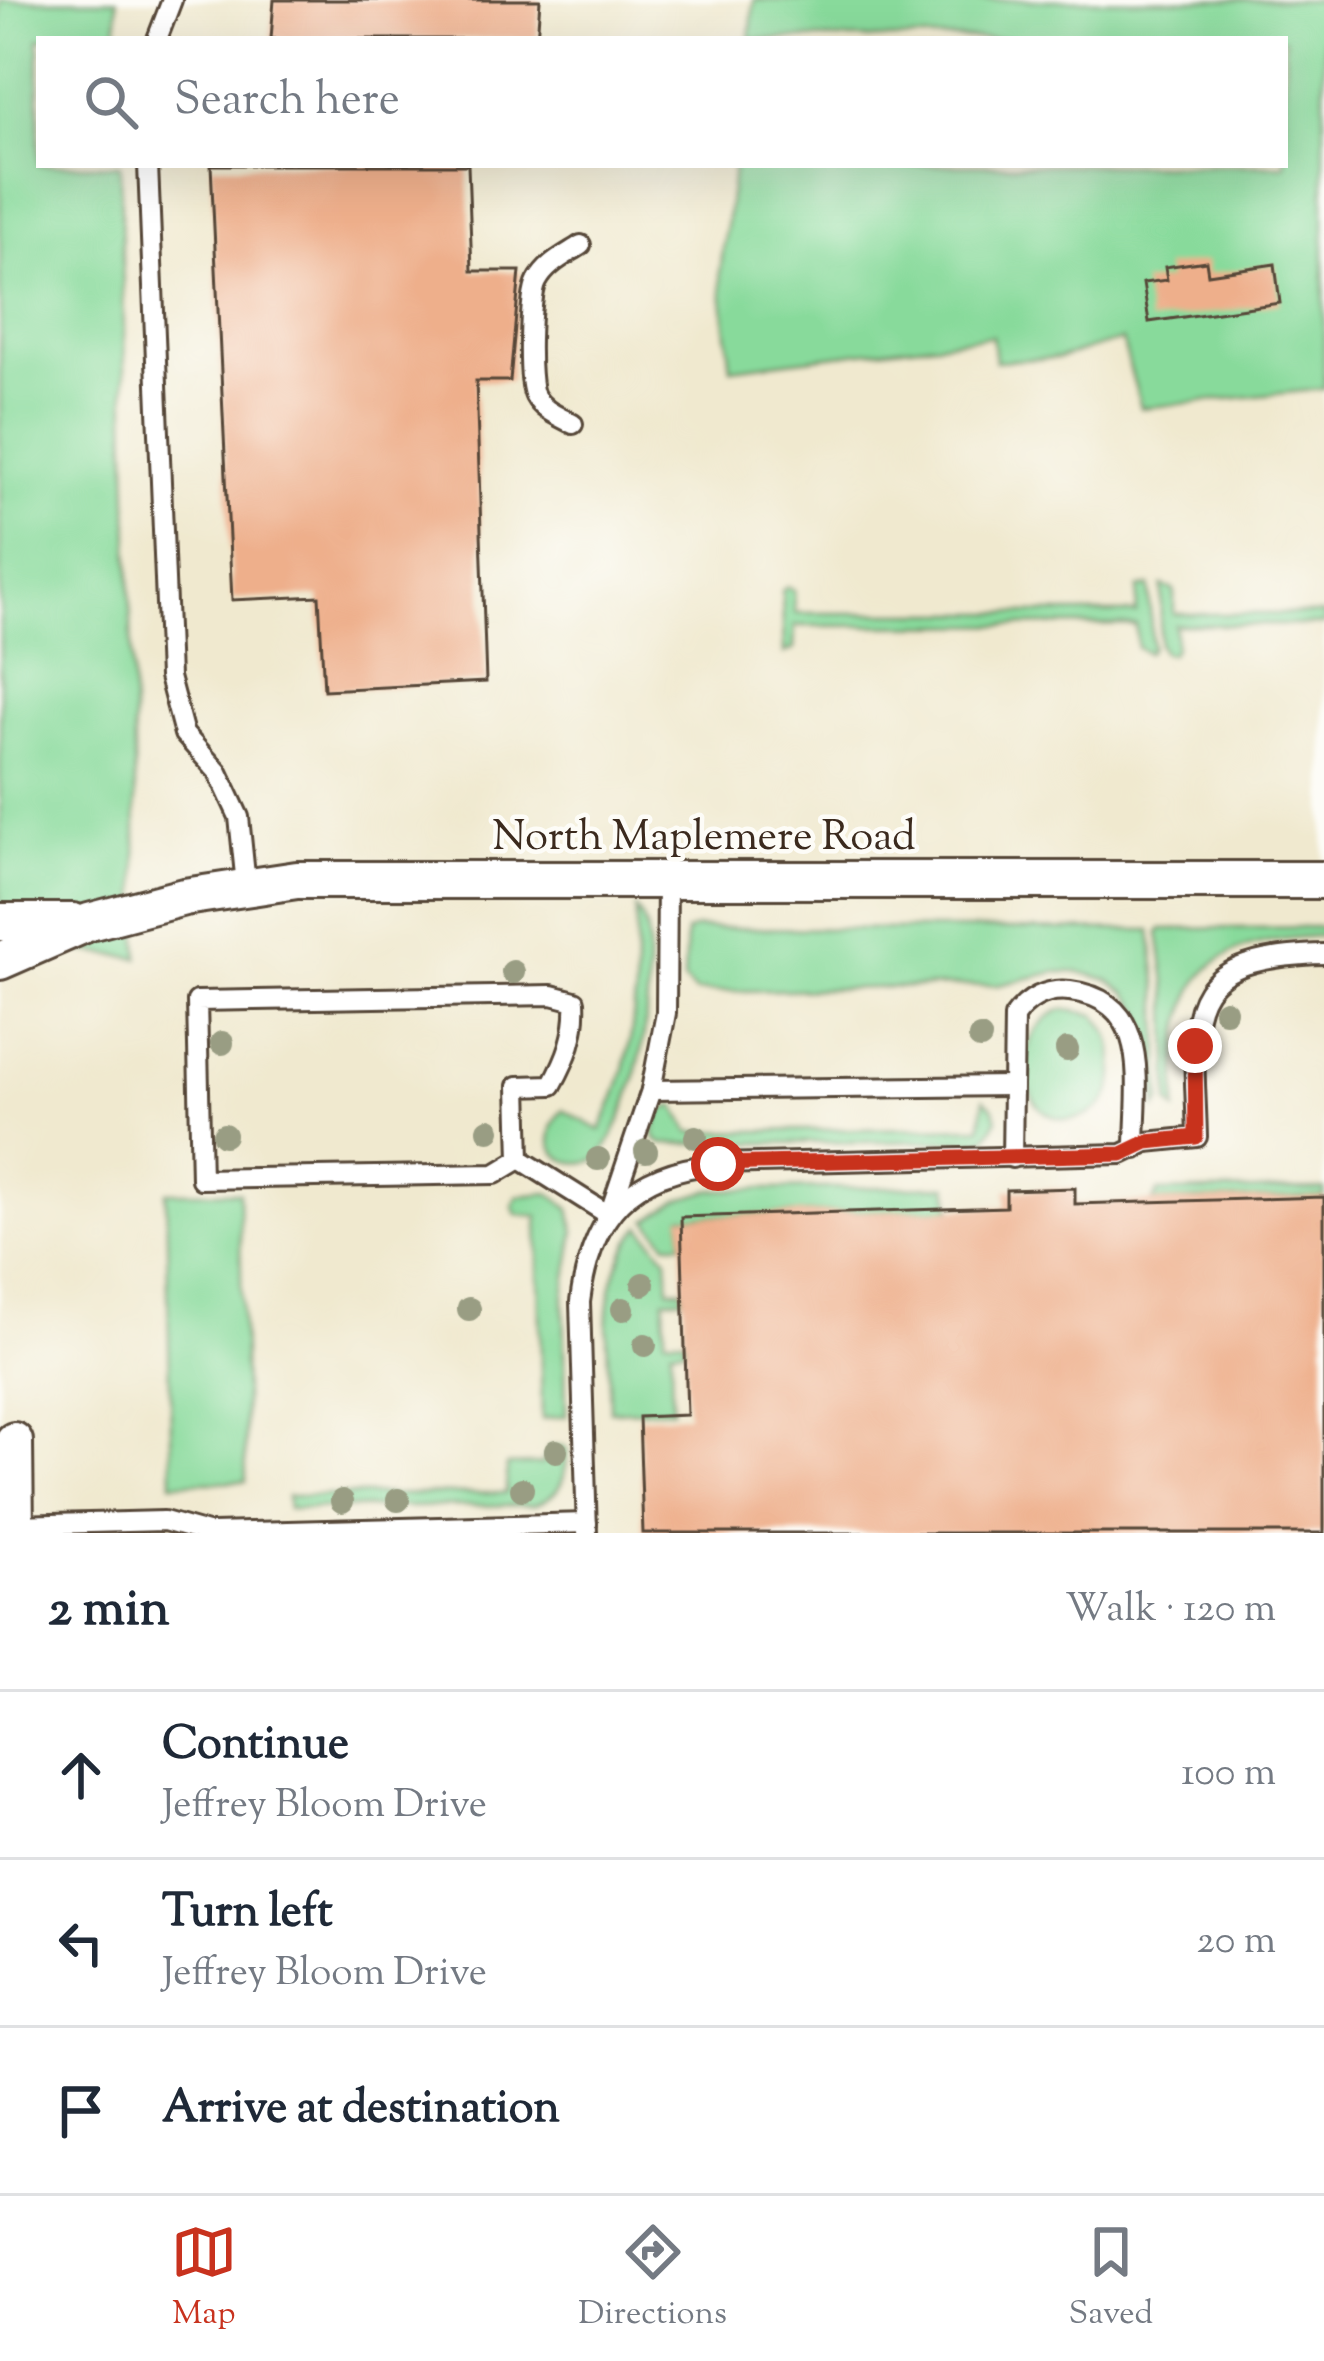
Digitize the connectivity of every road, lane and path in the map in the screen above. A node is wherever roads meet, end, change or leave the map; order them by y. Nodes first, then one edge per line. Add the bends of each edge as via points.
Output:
1 (172, 0) edge
2 (158, 36) edge
3 (148, 168) edge
4 (581, 245) dead end
5 (574, 424) dead end
6 (667, 878) junction
7 (1324, 880) edge
8 (246, 885) junction
9 (0, 922) edge
10 (89, 922) junction
11 (1324, 954) edge
12 (0, 961) edge
13 (1011, 1086) junction
14 (650, 1090) junction
15 (1136, 1150) junction
16 (1012, 1158) junction
17 (520, 1159) junction
18 (608, 1215) junction
19 (14, 1441) dead end
20 (587, 1528) edge
21 (15, 1529) edge
22 (210, 1533) edge

1 - 2 lane
3 - 8 lane via 169,676 184,734 218,772 239,817
4 - 5 lane via 535,284 530,376 545,409
6 - 7 street, North Maplemere Road
6 - 8 street, North Maplemere Road
6 - 14 lane via 666,1012
8 - 10 street, North Maplemere Road
9 - 10 street, North Maplemere Road
10 - 12 street, North Maplemere Road
11 - 15 lane via 1278,955 1210,984 1196,1022 1196,1137
13 - 14 lane
13 - 15 lane via 1014,1017 1025,1002 1060,990 1102,1000 1120,1015 1135,1047
13 - 16 lane
14 - 18 lane
15 - 16 lane
16 - 18 lane via 683,1167 652,1178
17 - 17 lane via 495,1174 201,1179 197,1001 574,1001 567,1059 552,1085 518,1086
17 - 18 lane
18 - 20 lane via 592,1244 580,1301
19 - 21 street
20 - 22 lane
21 - 22 lane via 164,1521

